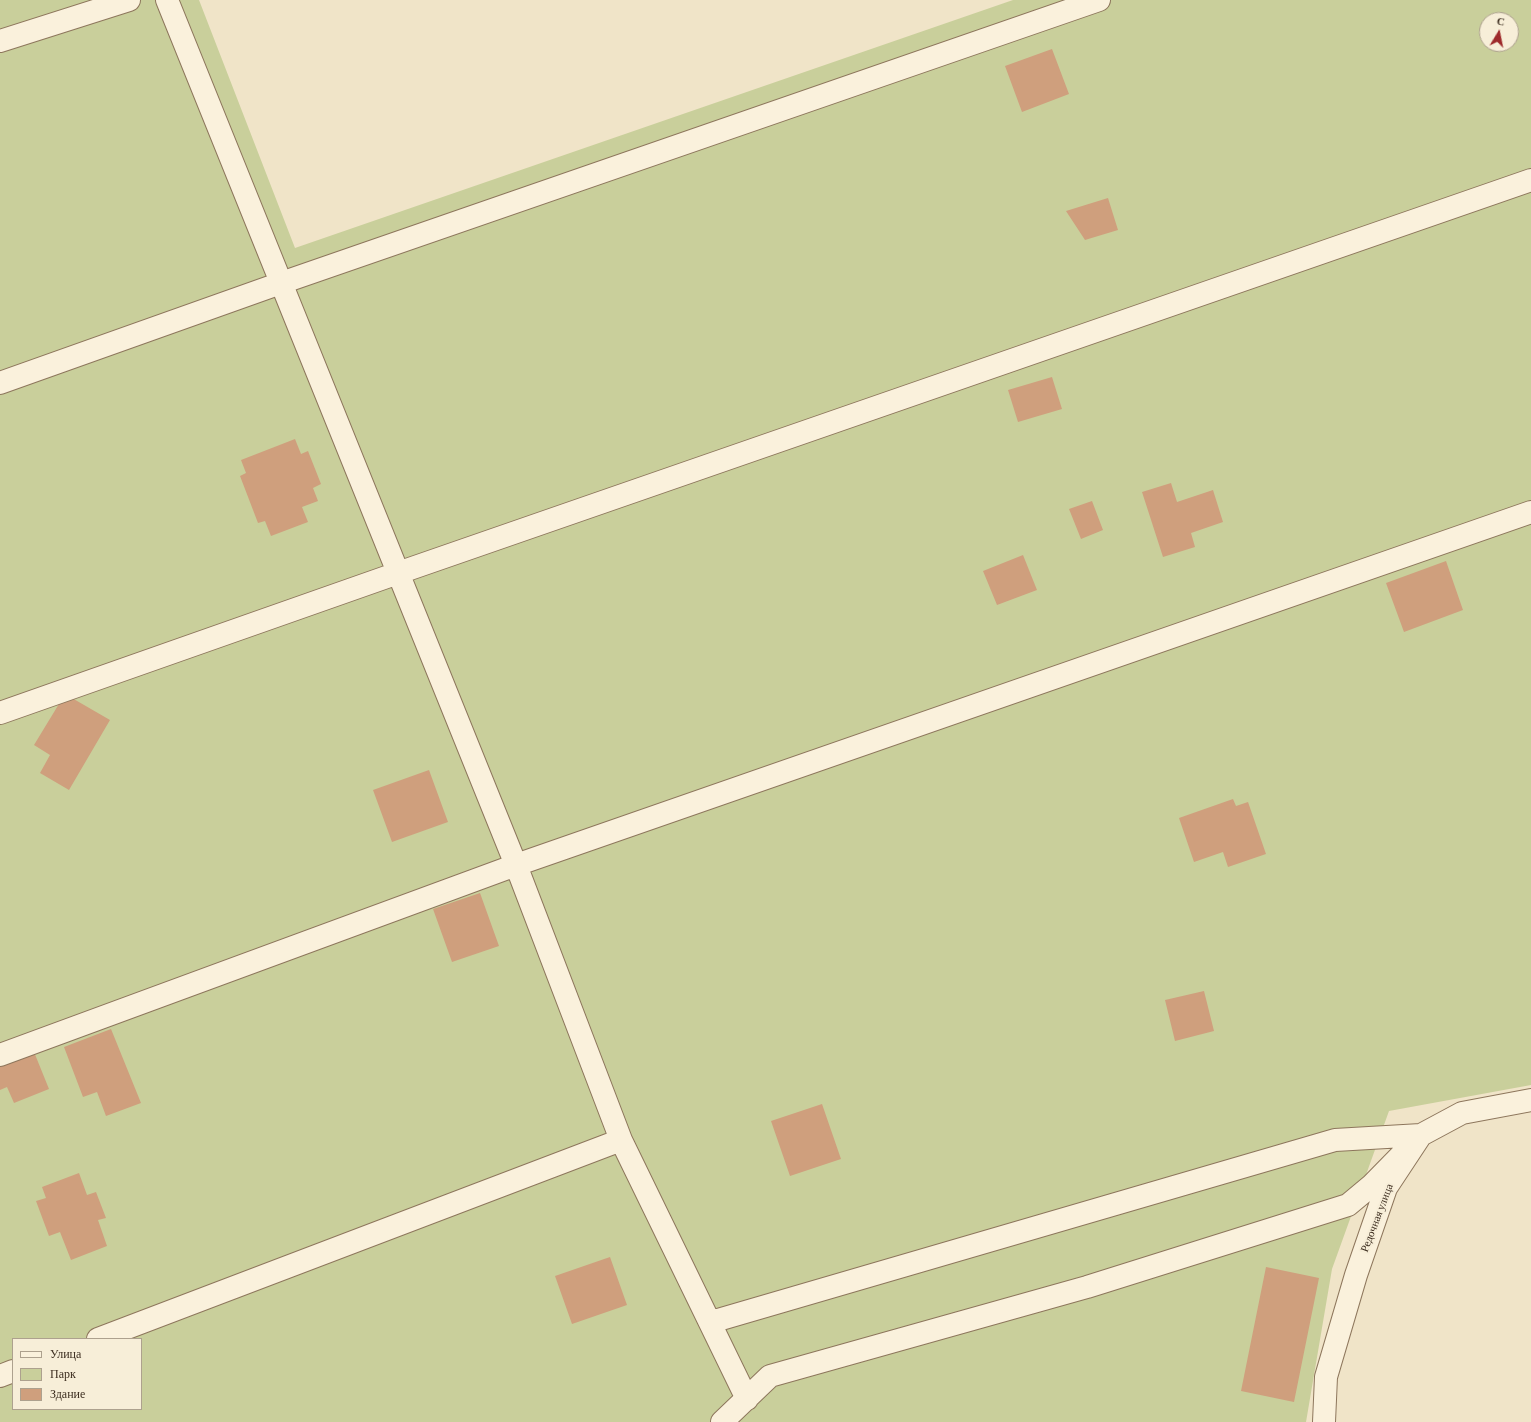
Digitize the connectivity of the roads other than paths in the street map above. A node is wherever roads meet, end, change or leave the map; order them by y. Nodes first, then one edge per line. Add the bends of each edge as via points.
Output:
1 (129, 0) edge
2 (167, 0) edge
3 (1099, 0) edge
4 (0, 41) edge
5 (1531, 180) edge
6 (281, 283) junction
7 (0, 383) edge
8 (1531, 512) edge
9 (398, 573) junction
10 (0, 713) edge
11 (516, 866) junction
12 (0, 1055) edge
13 (1531, 1100) edge
14 (1421, 1135) junction
15 (621, 1140) junction
16 (711, 1322) junction
17 (101, 1338) edge
18 (12, 1371) edge
19 (0, 1376) edge
20 (747, 1399) junction
21 (722, 1422) edge
22 (1324, 1422) edge

1 - 4 street
2 - 6 street
3 - 6 street
5 - 9 street
6 - 7 street
6 - 9 street
8 - 11 street
9 - 10 street
9 - 11 street
11 - 12 street
11 - 15 street
13 - 14 street, Редочная улица via 1462,1113
14 - 16 street via 1334,1140
14 - 20 street via 1348,1205 1087,1287 770,1376
14 - 22 street, Редочная улица via 1386,1188 1358,1268 1326,1376
15 - 16 street
15 - 17 street
16 - 20 street
18 - 19 street
20 - 21 street

